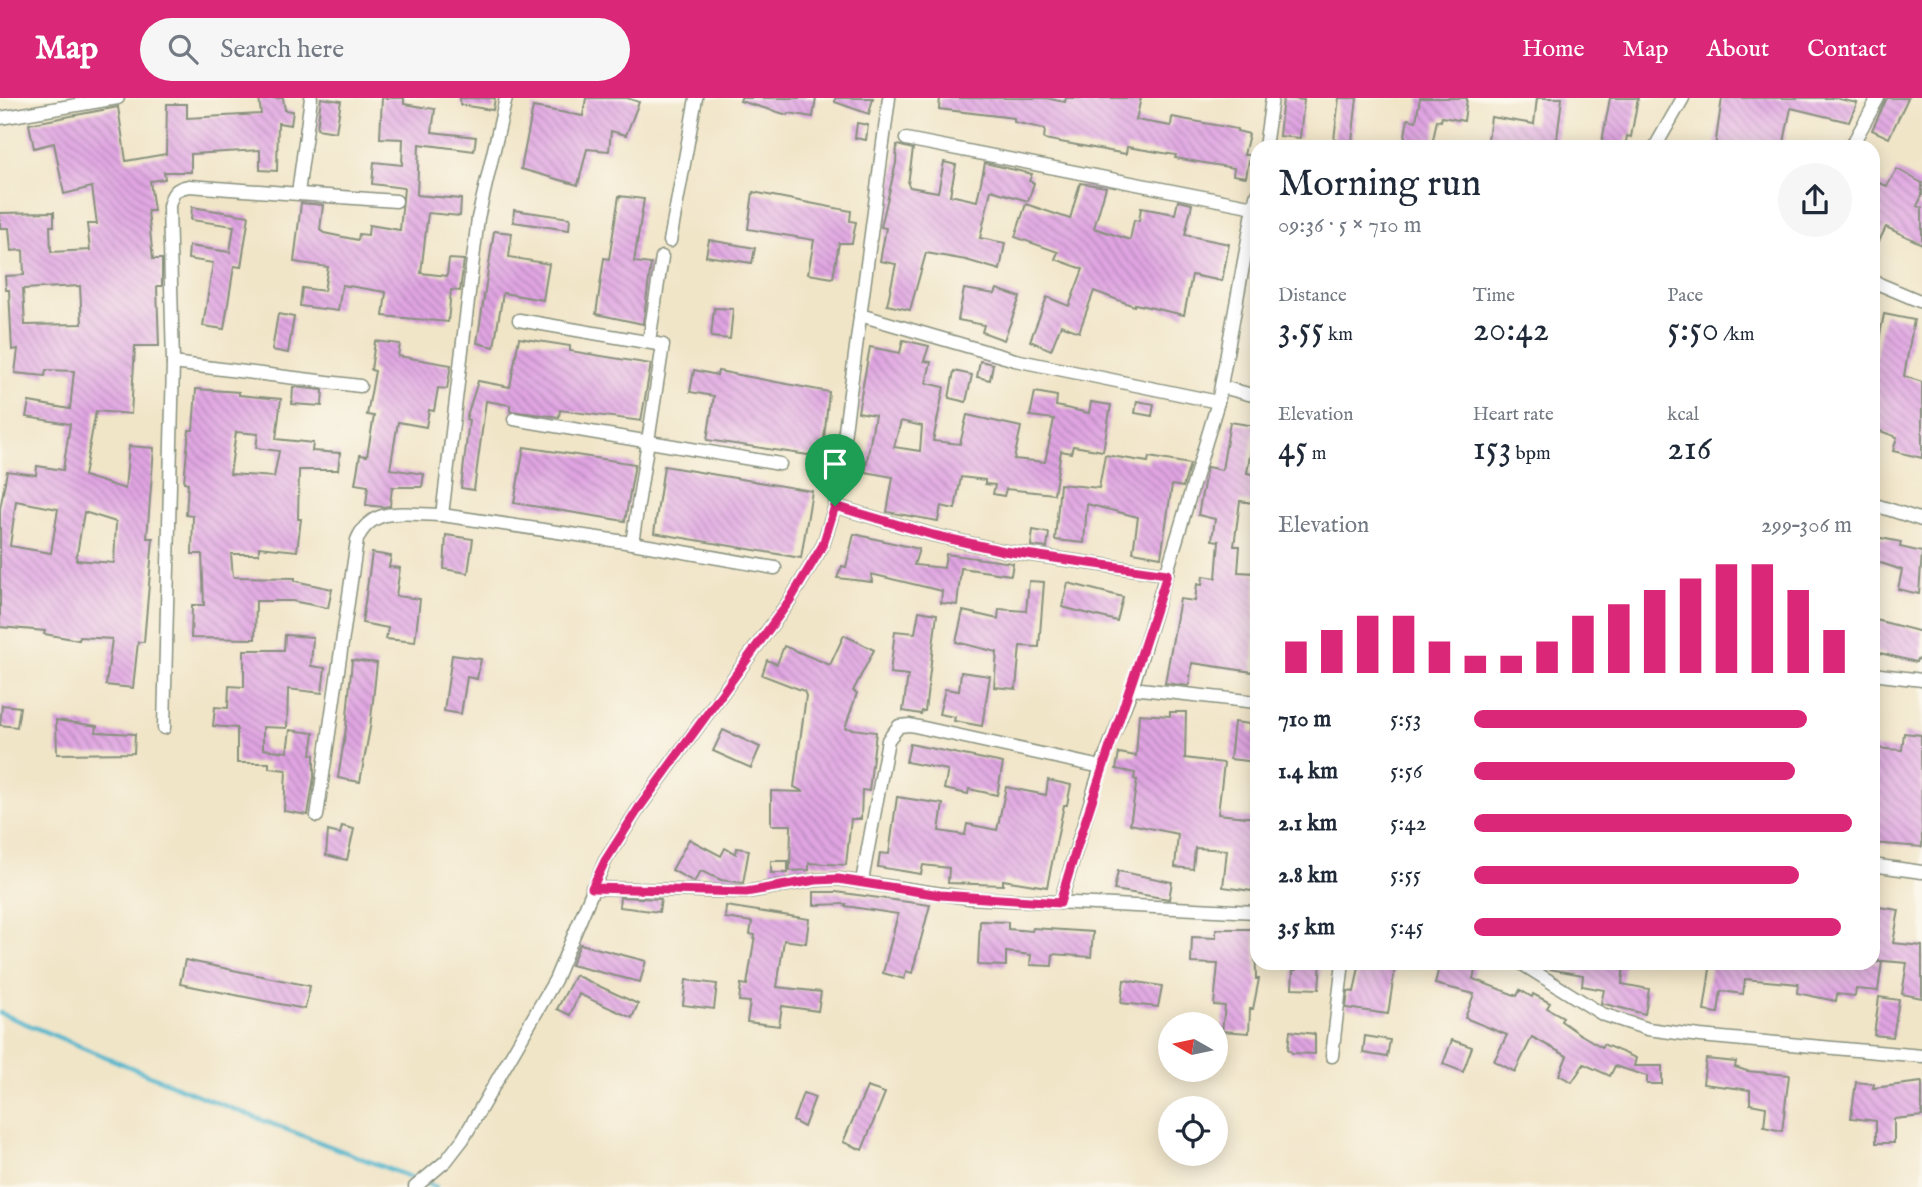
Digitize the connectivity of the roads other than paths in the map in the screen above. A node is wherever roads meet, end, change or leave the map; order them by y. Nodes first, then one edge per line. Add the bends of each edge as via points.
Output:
1 (118, 98) edge
2 (311, 98) edge
3 (506, 98) edge
4 (696, 98) edge
5 (890, 98) edge
6 (1272, 98) edge
7 (1683, 98) edge
8 (1878, 98) edge
9 (0, 118) edge
10 (906, 139) dead end
11 (1266, 140) edge
12 (1660, 140) edge
13 (1855, 140) edge
14 (298, 193) junction
15 (396, 201) dead end
16 (1250, 201) edge
17 (1250, 230) edge
18 (670, 241) dead end
19 (662, 257) dead end
20 (1880, 284) edge
21 (1922, 302) edge
22 (860, 315) junction
23 (519, 320) dead end
24 (649, 341) junction
25 (173, 363) junction
26 (360, 386) dead end
27 (1222, 387) junction
28 (1250, 394) edge
29 (1218, 402) junction
30 (514, 419) dead end
31 (650, 441) junction
32 (780, 464) dead end
33 (835, 506) junction
34 (1880, 507) edge
35 (442, 516) junction
36 (1922, 520) edge
37 (632, 543) junction
38 (775, 568) dead end
39 (1167, 574) junction
40 (1880, 675) edge
41 (1922, 680) edge
42 (1132, 688) junction
43 (1250, 701) edge
44 (164, 728) dead end
45 (1101, 767) junction
46 (317, 816) dead end
47 (1880, 866) edge
48 (1922, 872) edge
49 (862, 881) junction
50 (592, 888) junction
51 (1060, 903) junction
52 (1250, 912) edge
53 (1342, 970) edge
54 (1532, 970) edge
55 (1332, 1056) dead end
56 (1922, 1056) edge
57 (415, 1187) edge

1 - 9 street
2 - 14 street
3 - 35 street via 478,218
4 - 18 street
5 - 22 street
6 - 11 street
7 - 12 street
8 - 13 street
10 - 16 street
14 - 15 street
14 - 25 street via 189,186 172,195
17 - 27 street
19 - 24 street
20 - 21 street
22 - 29 street via 1015,359
22 - 33 street
23 - 24 street
24 - 31 street via 661,343 663,349
25 - 26 street
25 - 44 street
27 - 28 street
27 - 29 street
29 - 39 street
30 - 31 street
31 - 32 street
31 - 37 street
33 - 39 street via 1004,551
33 - 50 street via 823,545 790,600 639,808
34 - 36 street
35 - 37 street
35 - 46 street via 371,518 357,540
37 - 38 street
39 - 42 street
40 - 41 street
42 - 43 street
42 - 45 street
45 - 49 street via 899,726 888,740
45 - 51 street
47 - 48 street
49 - 50 street via 816,880 746,892
49 - 51 street via 940,895
50 - 57 street via 555,980 471,1125 454,1152
51 - 52 street
53 - 55 street
54 - 56 street via 1602,1014 1648,1029

